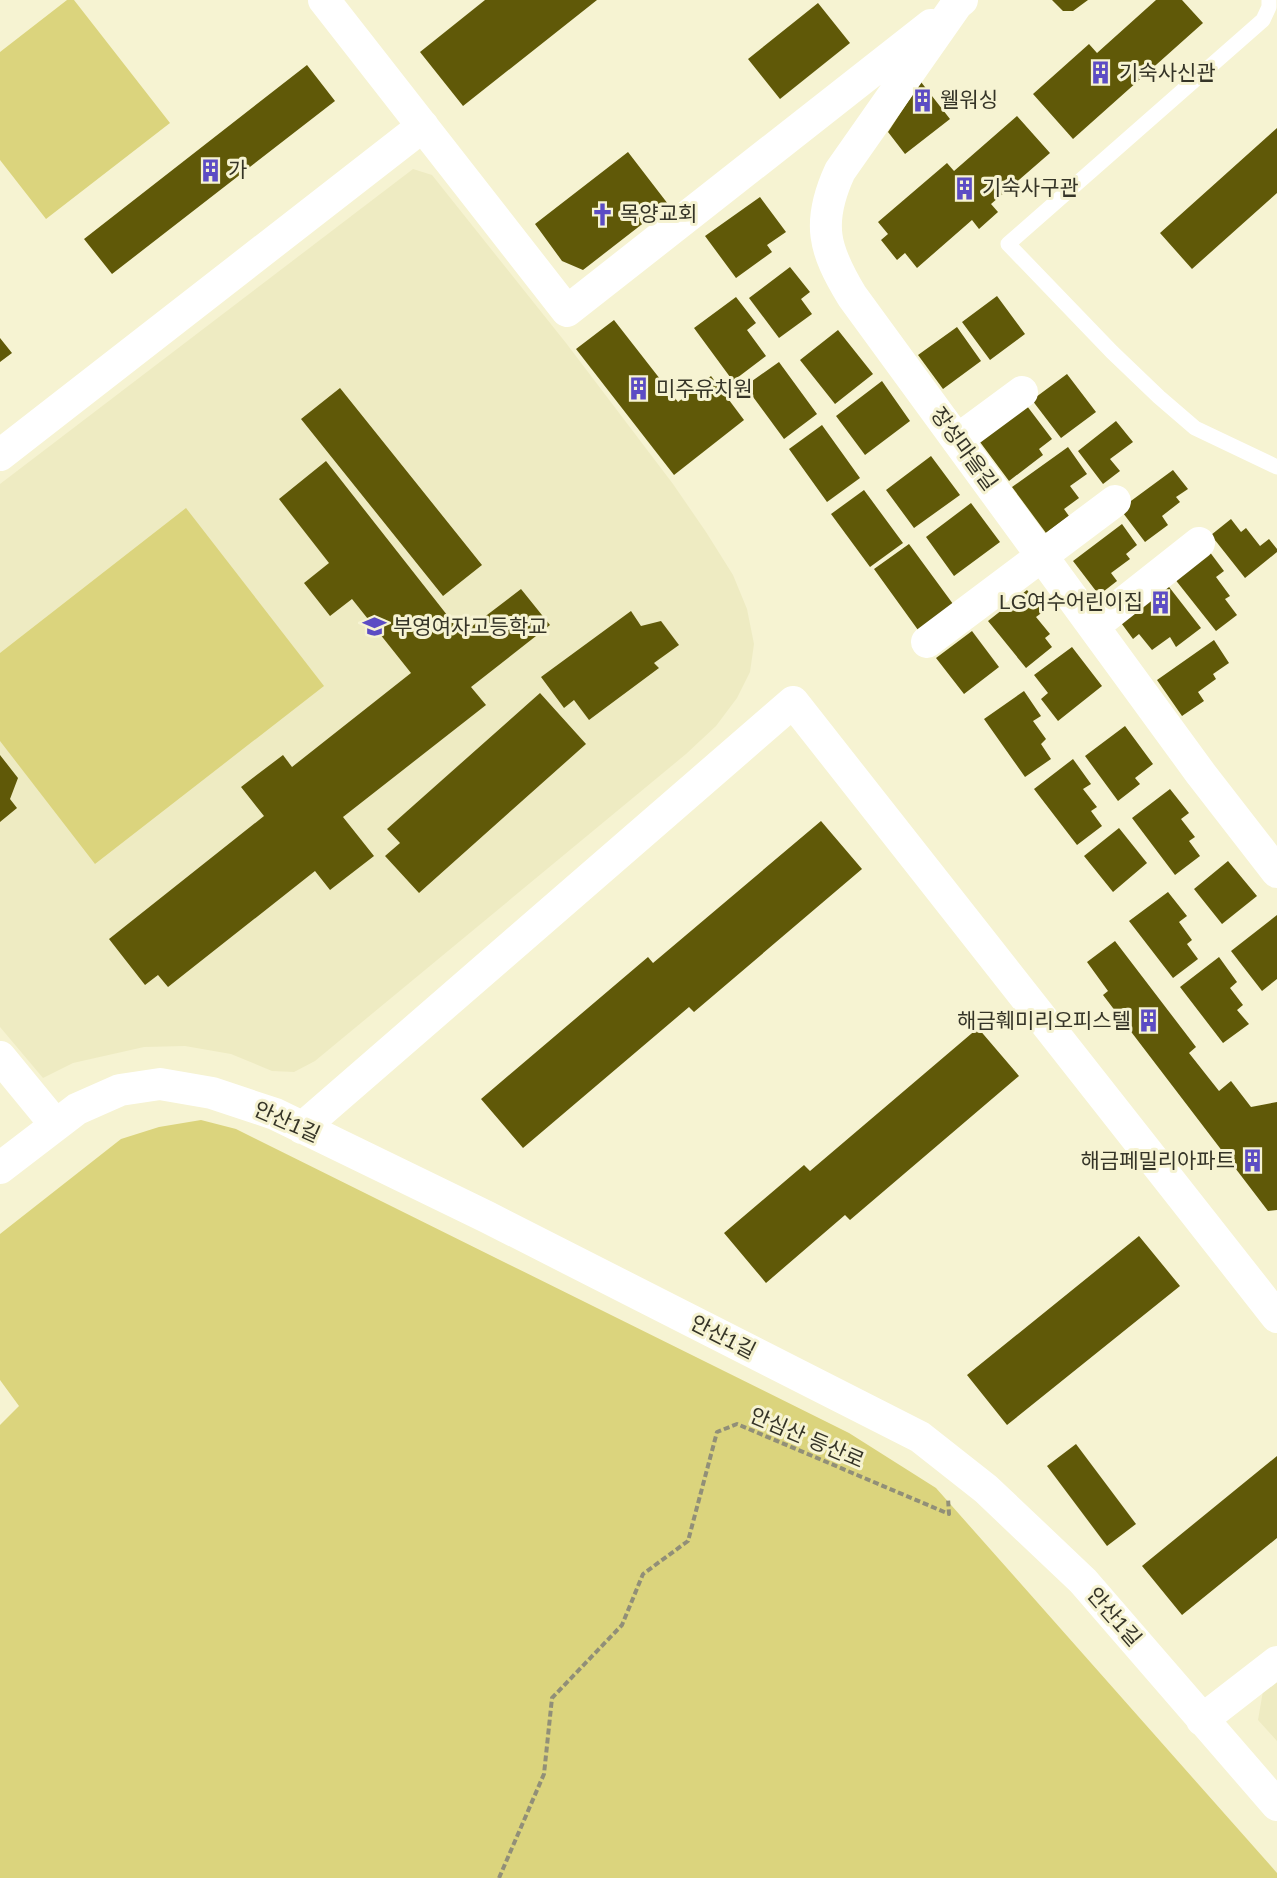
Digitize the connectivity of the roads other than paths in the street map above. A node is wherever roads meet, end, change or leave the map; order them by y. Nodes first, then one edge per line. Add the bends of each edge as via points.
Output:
1 (324, 0) edge
2 (1269, 0) edge
3 (959, 2) edge
4 (423, 126) junction
5 (1022, 392) dead end
6 (957, 440) junction
7 (0, 455) edge
8 (1277, 467) edge
9 (1115, 501) dead end
10 (1199, 543) dead end
11 (1042, 556) junction
12 (1094, 626) junction
13 (927, 642) dead end
14 (1277, 872) edge
15 (0, 1057) edge
16 (55, 1124) junction
17 (302, 1128) junction
18 (0, 1168) edge
19 (1277, 1317) edge
20 (1277, 1662) edge
21 (1202, 1720) junction
22 (1277, 1804) edge

1 - 4 street
2 - 8 lane via 1263,20 1008,244 1112,352 1195,428
3 - 4 street, 장성마을길 via 567,311
3 - 6 street, 장성마을길 via 840,171 826,213 826,239 843,280
4 - 7 street
5 - 6 street
6 - 11 street, 장성마을길
9 - 11 street
10 - 12 street
11 - 12 street, 장성마을길
11 - 13 street
12 - 14 street, 장성마을길
15 - 16 street
16 - 17 street, 안산1길 via 77,1109 120,1090 160,1083 222,1096
16 - 18 street, 안산1길
17 - 19 street via 793,702
17 - 21 street, 안산1길 via 487,1217 920,1437 986,1489 1083,1581
20 - 21 street
21 - 22 street, 안산1길

